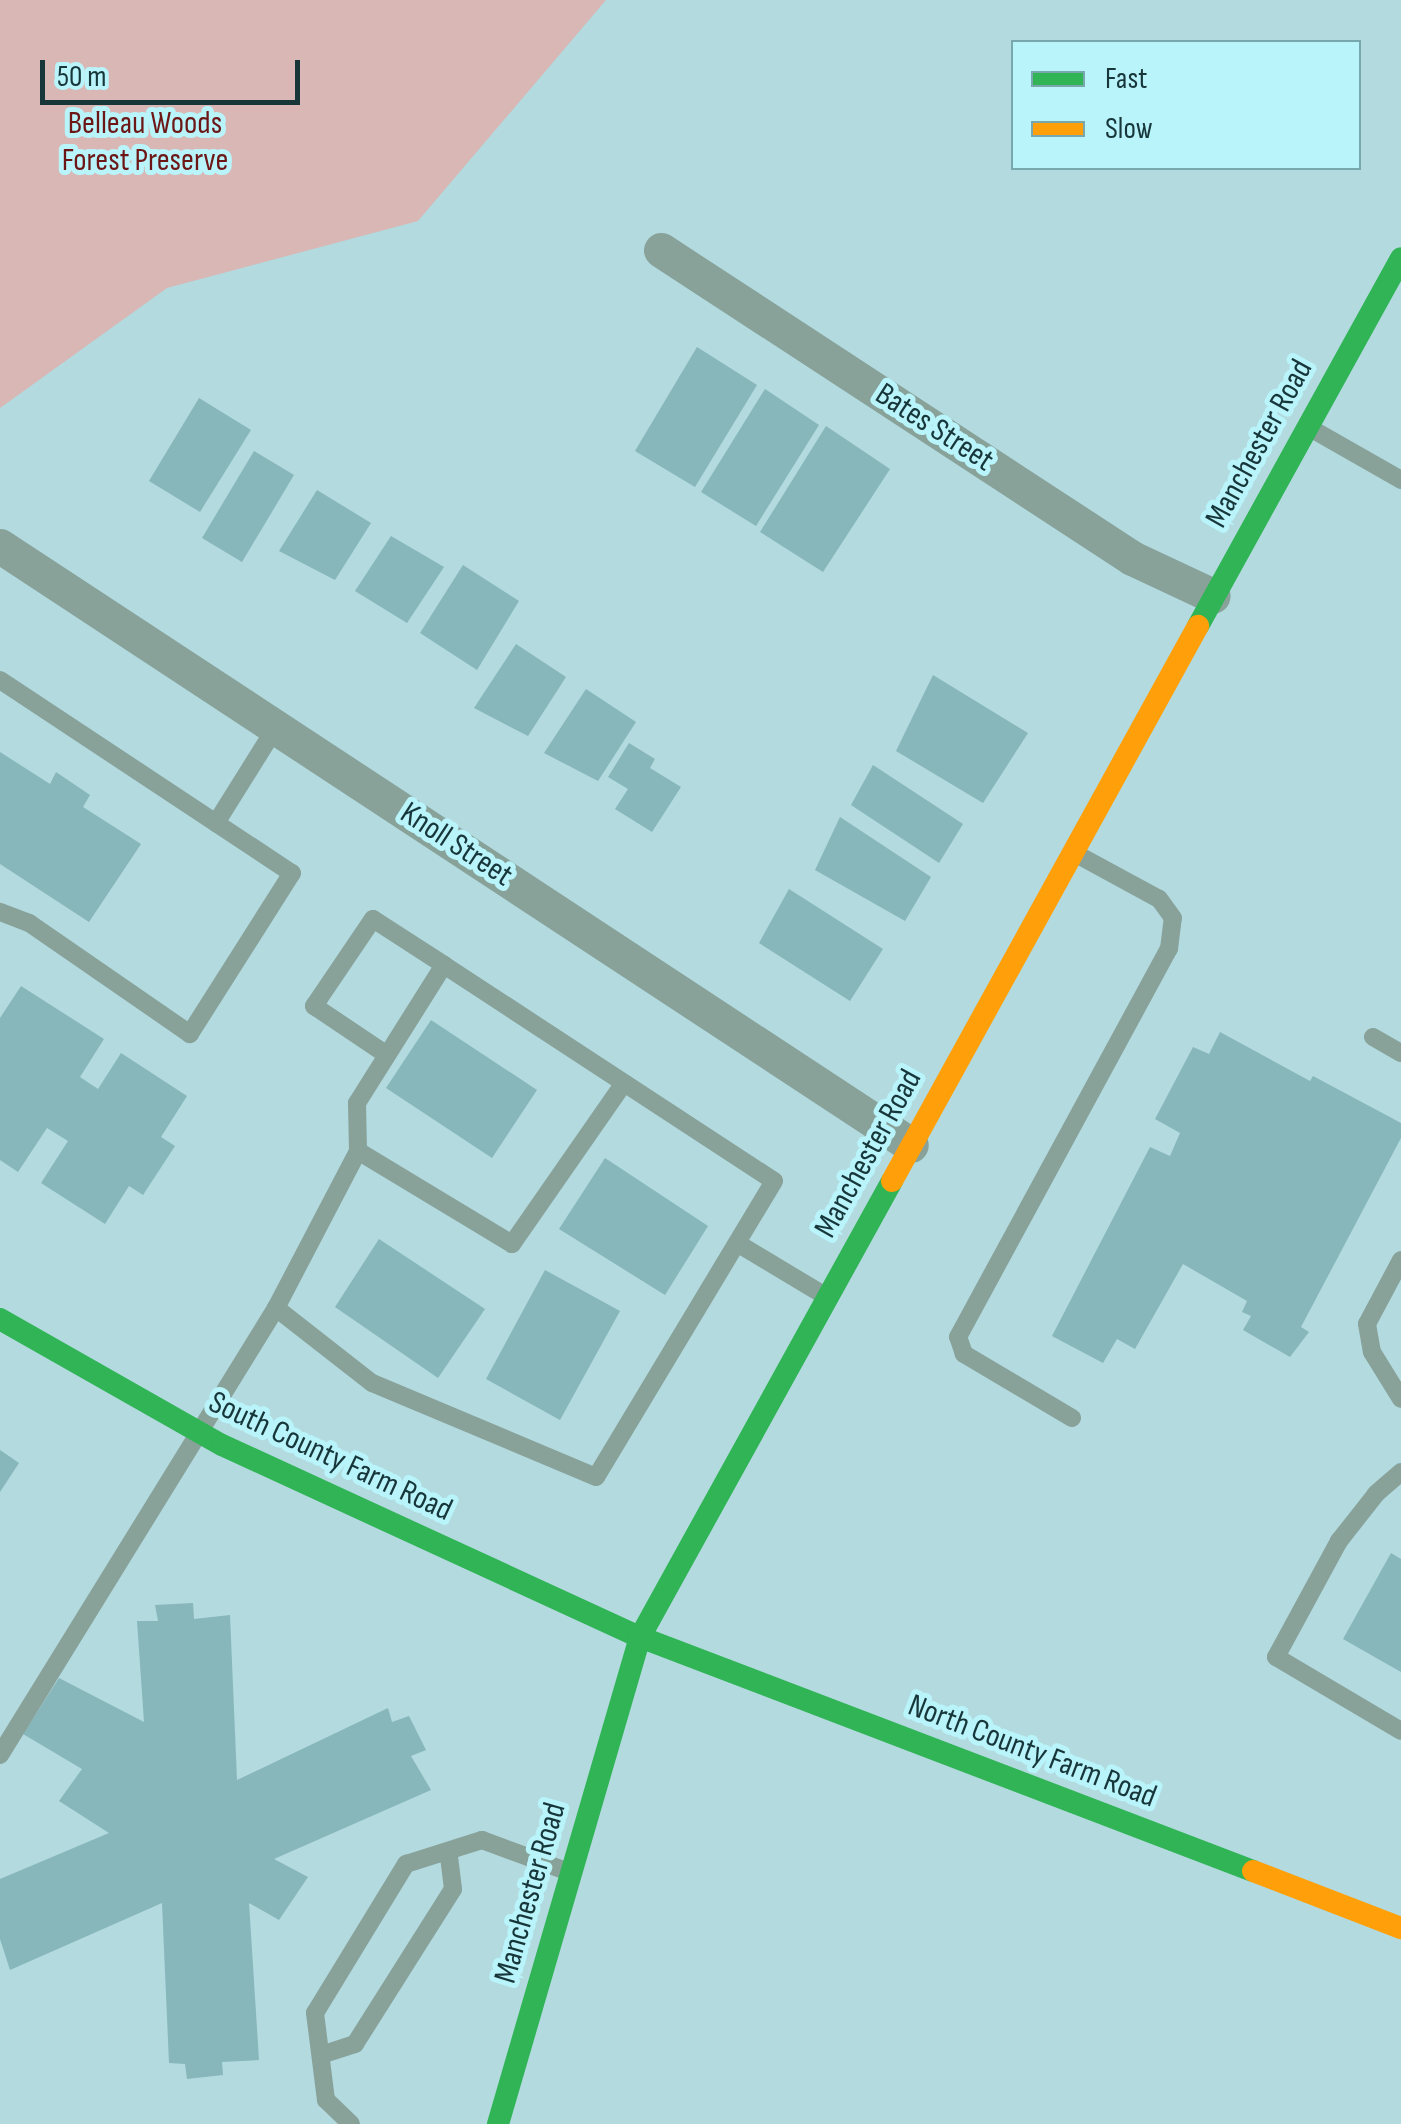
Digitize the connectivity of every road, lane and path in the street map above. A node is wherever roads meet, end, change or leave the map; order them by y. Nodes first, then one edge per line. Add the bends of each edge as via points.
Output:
1 (661, 250) dead end
2 (1401, 258) edge
3 (1308, 426) junction
4 (1401, 480) edge
5 (0, 546) edge
6 (1213, 596) junction
7 (0, 680) edge
8 (276, 727) junction
9 (216, 823) junction
10 (1072, 852) junction
11 (0, 912) edge
12 (444, 965) junction
13 (1373, 1036) dead end
14 (1401, 1053) edge
15 (387, 1054) junction
16 (624, 1083) junction
17 (911, 1145) junction
18 (358, 1151) junction
19 (737, 1243) junction
20 (1401, 1260) edge
21 (828, 1298) junction
22 (276, 1308) junction
23 (0, 1319) edge
24 (1401, 1399) edge
25 (1072, 1418) dead end
26 (201, 1433) junction
27 (1401, 1472) edge
28 (640, 1637) junction
29 (1401, 1731) edge
30 (0, 1754) edge
31 (448, 1851) junction
32 (571, 1873) junction
33 (1401, 1928) edge
34 (320, 2055) junction
35 (351, 2124) edge
36 (498, 2124) edge

1 - 6 street, Bates Street via 1132,558
2 - 3 street, Manchester Road
3 - 4 lane
3 - 6 street, Manchester Road
5 - 8 street, Knoll Street
6 - 10 street, Manchester Road
7 - 9 lane
8 - 9 lane
8 - 17 street, Knoll Street
9 - 11 lane via 292,873 190,1034 29,923
10 - 17 street, Manchester Road
10 - 25 lane via 1159,900 1173,918 1169,949 958,1336 964,1354
12 - 15 lane
12 - 15 lane via 374,919 314,1006
12 - 16 lane
13 - 14 lane
15 - 18 lane via 357,1102
16 - 18 lane via 512,1244
16 - 19 lane via 774,1181
17 - 21 street, Manchester Road
18 - 22 lane
19 - 21 lane
19 - 22 lane via 596,1477 372,1383
20 - 24 lane via 1367,1324 1372,1352
21 - 28 street, Manchester Road
22 - 26 lane
23 - 26 street, South County Farm Road
26 - 28 street, South County Farm Road
26 - 30 lane
27 - 29 lane via 1339,1540 1276,1657
28 - 32 street, Manchester Road
28 - 33 street, North County Farm Road
31 - 32 lane via 482,1840
31 - 34 lane via 453,1889 355,2044
31 - 34 lane via 406,1864 315,2014
32 - 36 street, Manchester Road
34 - 35 lane via 326,2100

